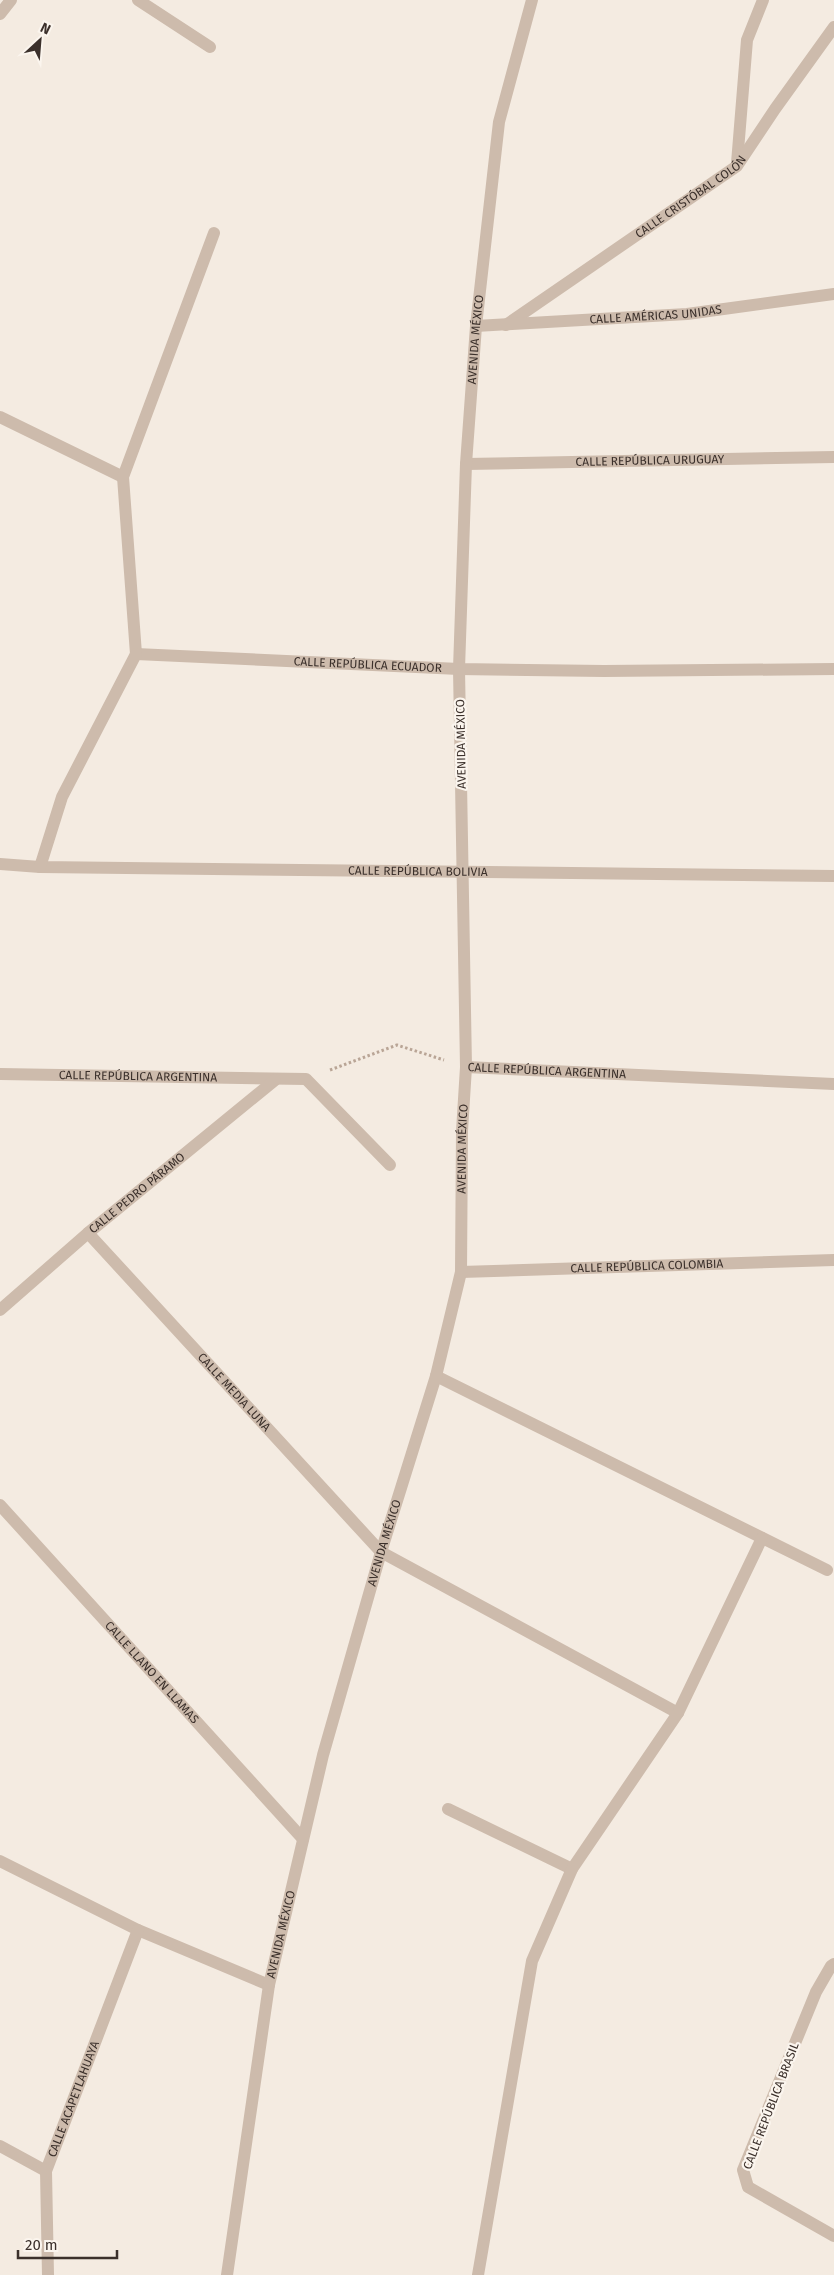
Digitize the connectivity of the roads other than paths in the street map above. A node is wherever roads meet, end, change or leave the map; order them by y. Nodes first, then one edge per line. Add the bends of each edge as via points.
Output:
1 (10, 0) edge
2 (138, 0) edge
3 (532, 0) edge
4 (763, 0) edge
5 (0, 14) edge
6 (834, 27) edge
7 (210, 47) dead end
8 (737, 166) junction
9 (214, 234) dead end
10 (834, 294) edge
11 (506, 325) junction
12 (476, 326) junction
13 (0, 417) edge
14 (834, 457) edge
15 (466, 464) junction
16 (123, 477) junction
17 (136, 654) junction
18 (834, 668) edge
19 (459, 669) junction
20 (0, 864) edge
21 (40, 867) junction
22 (464, 870) junction
23 (834, 876) edge
24 (466, 1067) junction
25 (0, 1074) edge
26 (275, 1080) junction
27 (834, 1084) edge
28 (390, 1165) dead end
29 (88, 1233) junction
30 (834, 1260) edge
31 (461, 1272) junction
32 (0, 1310) edge
33 (436, 1376) junction
34 (0, 1505) edge
35 (762, 1538) junction
36 (381, 1552) junction
37 (827, 1570) dead end
38 (678, 1713) junction
39 (448, 1809) dead end
40 (303, 1839) junction
41 (0, 1861) edge
42 (572, 1869) junction
43 (138, 1930) junction
44 (834, 1964) edge
45 (269, 1985) junction
46 (0, 2146) edge
47 (46, 2171) junction
48 (833, 2238) edge
49 (48, 2275) edge
50 (227, 2275) edge
51 (478, 2275) edge

1 - 5 street
2 - 7 street
3 - 12 street, AVENIDA MÉXICO via 499,122
4 - 8 street via 747,40
6 - 8 street, CALLE CRISTÓBAL COLÓN
8 - 11 street, CALLE CRISTÓBAL COLÓN
9 - 16 street
10 - 11 street, CALLE AMÉRICAS UNIDAS via 687,314
11 - 12 street, CALLE AMÉRICAS UNIDAS
12 - 15 street, AVENIDA MÉXICO
13 - 16 street
14 - 15 street, CALLE REPÚBLICA URUGUAY
15 - 19 street, AVENIDA MÉXICO
16 - 17 street
17 - 19 street, CALLE REPÚBLICA ECUADOR
17 - 21 street via 62,797
18 - 19 street, CALLE REPÚBLICA ECUADOR via 604,672
19 - 22 street, AVENIDA MÉXICO
20 - 21 street, CALLE REPÚBLICA BOLIVIA
21 - 22 street, CALLE REPÚBLICA BOLIVIA
22 - 23 street, CALLE REPÚBLICA BOLIVIA
22 - 24 street, AVENIDA MÉXICO
24 - 27 street, CALLE REPÚBLICA ARGENTINA
24 - 31 street, AVENIDA MÉXICO
25 - 26 street, CALLE REPÚBLICA ARGENTINA
26 - 28 street, CALLE REPÚBLICA ARGENTINA via 306,1080
26 - 29 street, CALLE PEDRO PÁRAMO
29 - 32 street, CALLE PEDRO PÁRAMO
29 - 36 street, CALLE MEDIA LUNA
30 - 31 street, CALLE REPÚBLICA COLOMBIA
31 - 33 street, AVENIDA MÉXICO
33 - 35 street
33 - 36 street, AVENIDA MÉXICO
34 - 40 street, CALLE LLANO EN LLAMAS
35 - 37 street
35 - 38 street
36 - 38 street, CALLE MEDIA LUNA
36 - 40 street, AVENIDA MÉXICO via 322,1755
38 - 42 street
39 - 42 street
40 - 45 street, AVENIDA MÉXICO
41 - 43 street
42 - 51 street via 532,1961
43 - 45 street
43 - 47 street, CALLE ACAPETLAHUAYA
44 - 48 street, CALLE REPÚBLICA BRASIL via 816,1992 743,2170 748,2187
45 - 50 street, AVENIDA MÉXICO
46 - 47 street
47 - 49 street, CALLE ACAPETLAHUAYA

